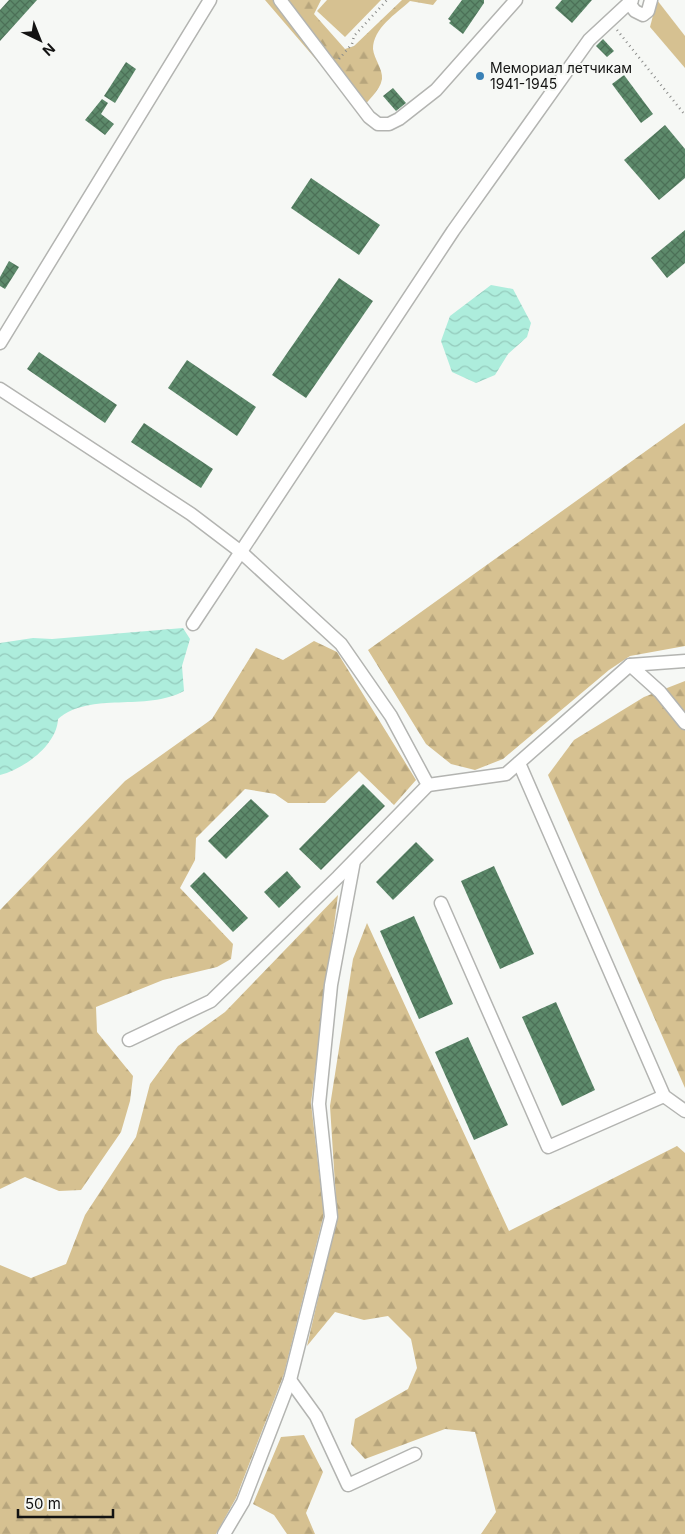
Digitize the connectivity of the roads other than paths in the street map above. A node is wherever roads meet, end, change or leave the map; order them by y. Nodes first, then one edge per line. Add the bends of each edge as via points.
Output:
1 (210, 0) edge
2 (280, 0) edge
3 (516, 0) edge
4 (651, 0) edge
5 (631, 2) edge
6 (0, 342) edge
7 (0, 388) edge
8 (241, 552) junction
9 (193, 624) dead end
10 (685, 661) edge
11 (630, 665) junction
12 (685, 723) edge
13 (519, 762) junction
14 (428, 785) junction
15 (354, 861) junction
16 (440, 903) dead end
17 (129, 1040) dead end
18 (664, 1096) junction
19 (685, 1111) edge
20 (290, 1380) junction
21 (415, 1454) dead end
22 (224, 1534) edge

1 - 6 street
2 - 3 street via 369,117 378,124 389,124 399,119 436,90
4 - 5 street via 648,11 643,15 635,11
5 - 8 street via 589,40 453,231
7 - 8 street via 191,514
8 - 9 street
8 - 14 street via 341,644 391,716
10 - 11 street
11 - 12 street via 660,692
11 - 13 street
13 - 14 street via 506,774
13 - 18 street
14 - 15 street
15 - 17 street via 211,1001
15 - 20 street via 331,985 319,1104 331,1217
16 - 18 street via 548,1147
18 - 19 street
20 - 21 street via 316,1416 348,1485
20 - 22 street via 243,1502

